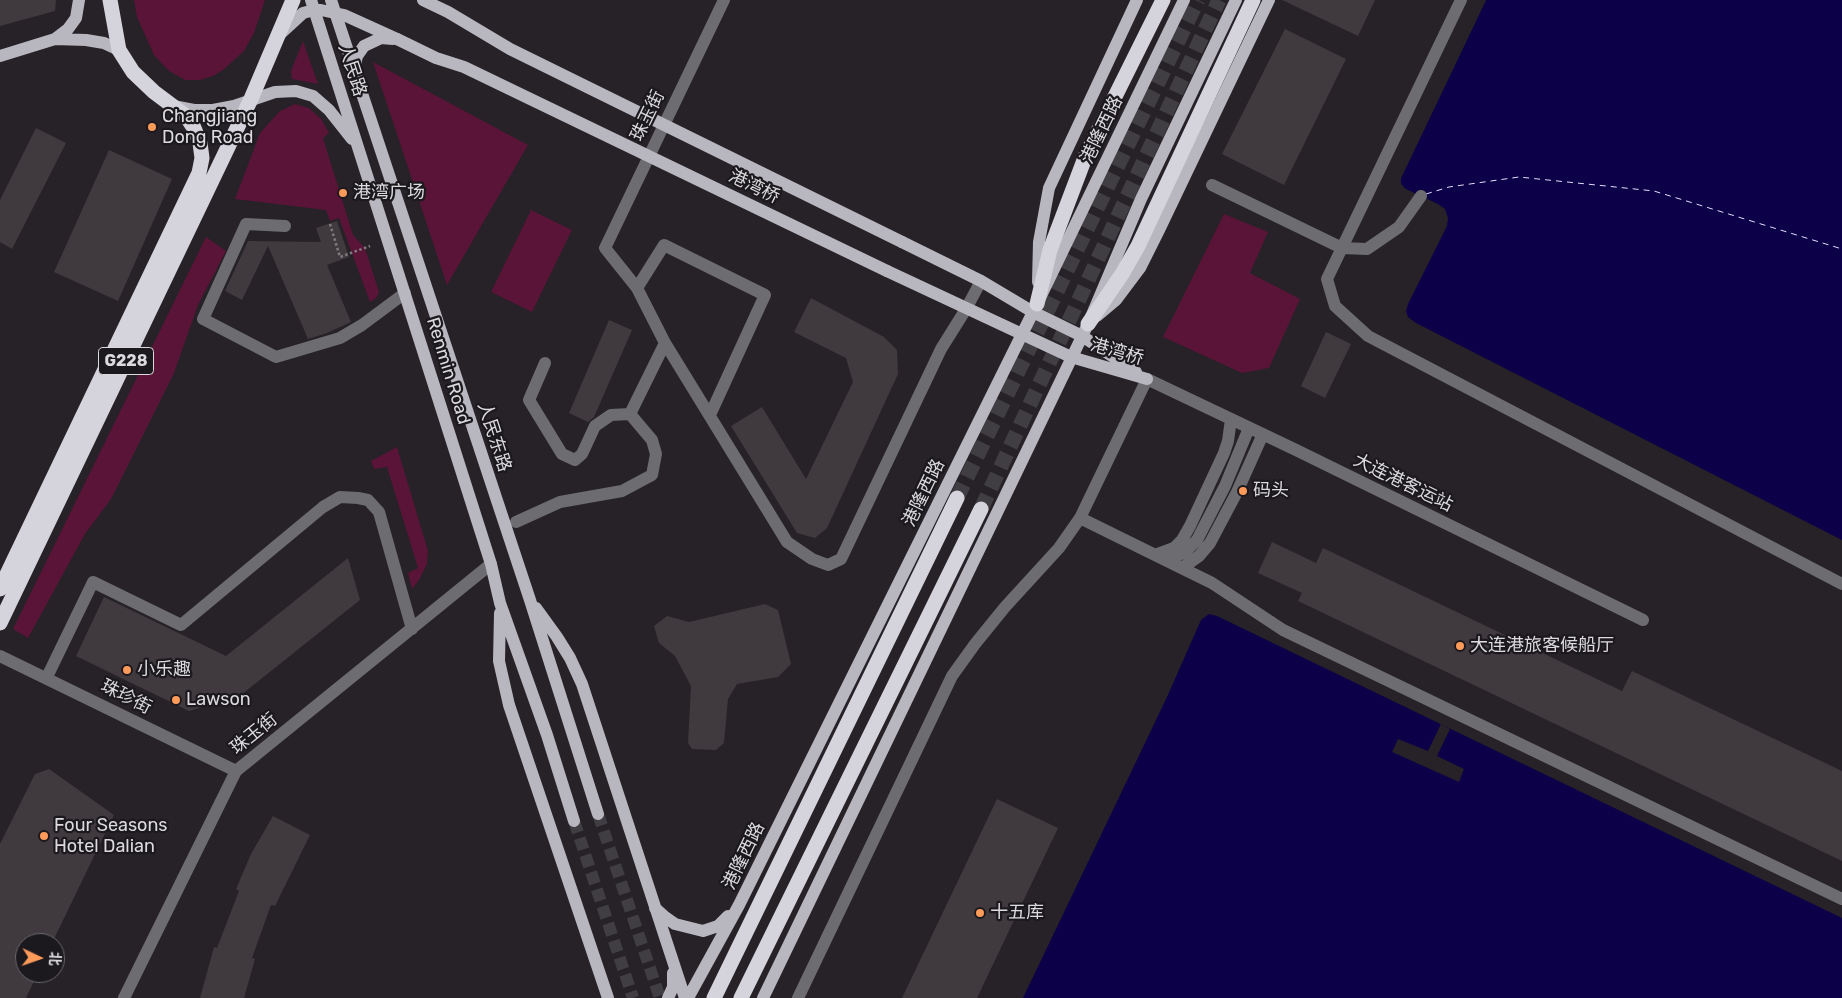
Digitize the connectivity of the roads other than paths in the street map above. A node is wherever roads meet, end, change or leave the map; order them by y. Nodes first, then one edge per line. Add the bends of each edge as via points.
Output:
1 (79, 0) edge
2 (110, 0) edge
3 (293, 0) edge
4 (331, 0) edge
5 (423, 0) edge
6 (724, 0) edge
7 (1137, 0) edge
8 (1163, 0) edge
9 (1184, 0) edge
10 (1236, 0) edge
11 (1253, 0) edge
12 (1269, 0) edge
13 (1461, 0) edge
14 (313, 5) edge
15 (335, 13) junction
16 (278, 36) junction
17 (55, 39) junction
18 (397, 39) junction
19 (120, 50) junction
20 (0, 56) edge
21 (354, 72) junction
22 (251, 99) junction
23 (173, 106) junction
24 (359, 150) junction
25 (1212, 185) dead end
26 (1421, 196) dead end
27 (285, 226) dead end
28 (1342, 248) junction
29 (981, 281) junction
30 (637, 288) junction
31 (405, 293) junction
32 (1035, 308) junction
33 (966, 309) junction
34 (1085, 330) junction
35 (1023, 333) junction
36 (665, 343) junction
37 (1071, 357) junction
38 (545, 363) dead end
39 (1147, 379) junction
40 (630, 414) junction
41 (710, 415) junction
42 (1230, 419) junction
43 (1249, 428) junction
44 (1263, 434) junction
45 (957, 498) tunnel mouth
46 (981, 509) tunnel mouth
47 (1080, 518) junction
48 (516, 522) dead end
49 (1155, 555) junction
50 (1168, 561) junction
51 (491, 564) junction
52 (1182, 568) junction
53 (1842, 584) edge
54 (0, 589) edge
55 (530, 600) junction
56 (500, 603) junction
57 (1643, 620) dead end
58 (0, 623) edge
59 (412, 629) junction
60 (0, 656) edge
61 (46, 677) junction
62 (236, 771) junction
63 (598, 814) tunnel mouth
64 (574, 821) tunnel mouth
65 (1842, 899) edge
66 (739, 905) junction
67 (654, 906) junction
68 (673, 963) junction
69 (599, 974) junction
70 (124, 998) edge
71 (608, 998) edge
72 (615, 998) edge
73 (668, 998) edge
74 (686, 998) edge
75 (714, 998) edge
76 (741, 998) edge
77 (763, 998) edge
78 (798, 998) edge

1 - 17 main road via 76,18
2 - 19 highway, G228
3 - 16 highway, G228
4 - 15 main road, 人民路
5 - 29 main road, 港湾桥, bridge via 510,49
6 - 30 street, 珠玉街 via 605,248
7 - 32 main road via 1049,188 1039,242
8 - 32 highway via 1086,155 1050,250
9 - 32 main road, 港隆西路
10 - 34 main road via 1141,199
11 - 34 highway via 1138,246
12 - 34 main road via 1140,268 1116,300
13 - 28 street
14 - 15 main road, 港湾桥
14 - 16 main road
14 - 24 main road, 人民路
15 - 18 main road, 港湾桥
15 - 21 main road, 人民路
16 - 22 highway, G228
17 - 19 main road via 104,43
17 - 20 main road
18 - 21 main road via 381,38 364,46 357,56
18 - 33 main road, 港湾桥, bridge via 464,67
19 - 23 highway, G228 via 133,72
21 - 55 main road, 人民东路
22 - 23 main road via 213,110
22 - 24 main road via 275,92 296,91 313,96 329,110
22 - 58 highway, G228
23 - 54 highway, G228 via 186,116 200,142 202,158 199,173
24 - 31 main road, Renmin Road
25 - 28 street
26 - 28 street via 1399,227 1367,250
27 - 31 street via 246,224 203,319 276,357 340,338
28 - 53 street via 1327,279 1335,306 1368,336
29 - 32 main road, 港湾桥
29 - 33 street
30 - 36 street
30 - 41 street via 664,246 765,295
31 - 51 main road, Renmin Road
32 - 34 main road, 港湾桥
32 - 35 main road, 港隆西路
33 - 35 main road, 港湾桥
33 - 41 street via 941,349 841,559 828,564 812,559 787,542
34 - 37 main road
34 - 39 main road, 港湾桥
35 - 37 main road, 港湾桥
35 - 66 main road, 港隆西路
36 - 40 street
36 - 41 street
37 - 39 main road, 港湾桥
37 - 77 main road
38 - 40 street via 529,400 562,454 575,460 582,454 596,426 611,415
39 - 42 street, 大连港客运站
39 - 47 street
40 - 48 street via 652,440 656,454 652,475 622,491 560,502
42 - 43 street, 大连港客运站
42 - 49 street via 1224,453 1190,526 1174,548
43 - 44 street, 大连港客运站
43 - 50 street via 1225,486 1196,540 1186,551
44 - 52 street via 1210,543
44 - 57 street, 大连港客运站
45 - 75 highway
46 - 76 highway
47 - 49 street
47 - 78 street via 1059,548 975,644 952,676
49 - 50 street
50 - 52 street
51 - 56 main road, Renmin Road
51 - 59 street, 珠玉街
52 - 65 street via 1212,582 1283,630
55 - 63 main road, 人民东路
55 - 67 main road via 558,637 582,684
56 - 64 main road
56 - 69 main road via 499,661 509,704
59 - 61 street via 379,512 368,500 340,498 323,507 181,625 93,582
59 - 62 street, 珠玉街
60 - 61 street, 珠珍街
61 - 62 street, 珠珍街
62 - 70 street, 珠玉街
66 - 67 main road via 718,926 703,931 676,924
66 - 74 main road, 港隆西路
67 - 68 main road
68 - 73 main road via 673,986
68 - 74 main road
69 - 71 main road
69 - 72 main road

